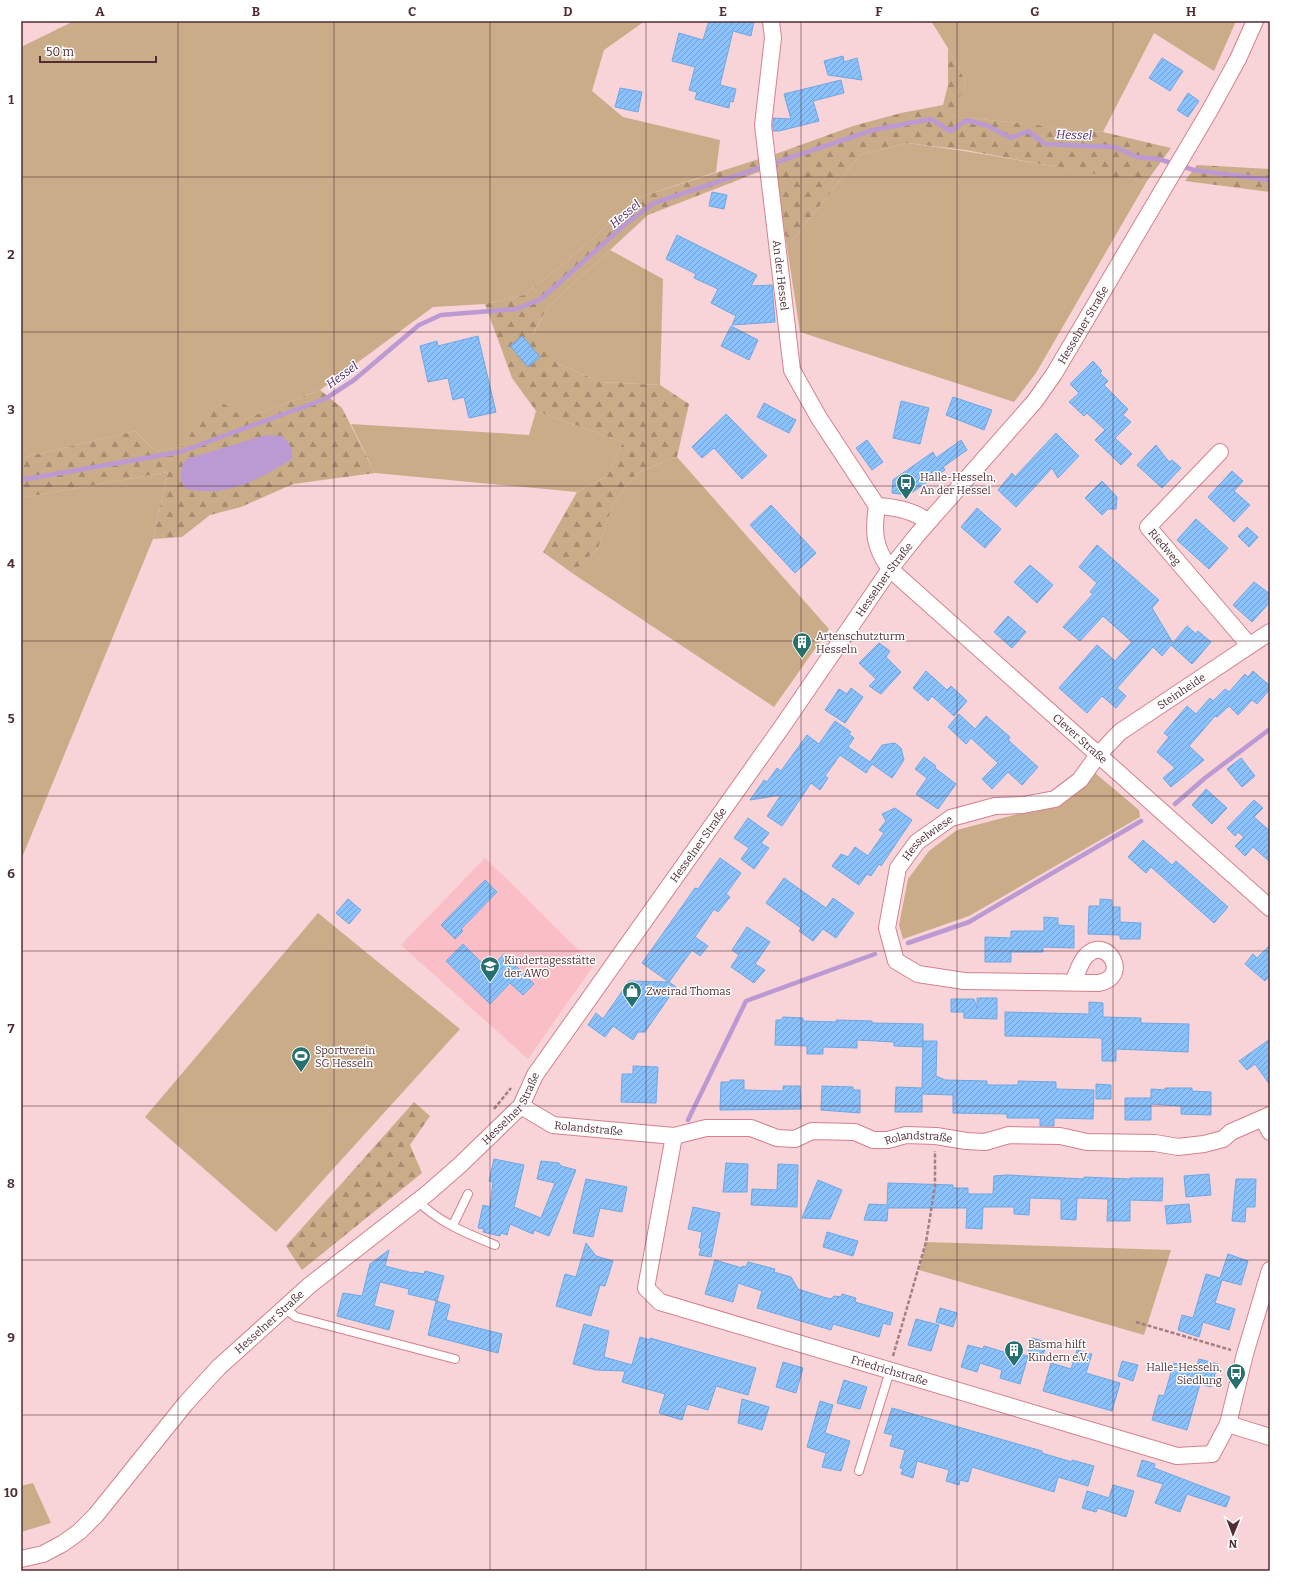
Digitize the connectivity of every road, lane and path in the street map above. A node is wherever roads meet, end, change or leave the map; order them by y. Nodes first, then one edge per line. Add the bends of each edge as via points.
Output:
1 (771, 21) edge
2 (1255, 21) edge
3 (1220, 452) dead end
4 (877, 506) junction
5 (928, 522) junction
6 (890, 569) junction
7 (1270, 632) edge
8 (1249, 645) junction
9 (1098, 755) junction
10 (1270, 908) edge
11 (1073, 982) dead end
12 (521, 1106) junction
13 (1268, 1122) edge
14 (674, 1136) junction
15 (936, 1136) junction
16 (468, 1194) dead end
17 (418, 1201) junction
18 (453, 1225) junction
19 (495, 1245) dead end
20 (1270, 1270) edge
21 (284, 1308) junction
22 (1136, 1322) dead end
23 (1245, 1354) junction
24 (455, 1359) dead end
25 (890, 1370) junction
26 (1228, 1424) junction
27 (1270, 1437) edge
28 (858, 1471) dead end
29 (21, 1560) edge

1 - 4 street, An der Hessel via 773,38 763,125 792,370 819,418
2 - 5 street, Hesselner Straße via 1231,73 1066,354 1035,401
3 - 8 street, Riedweg via 1148,527
4 - 5 street via 897,507
4 - 6 street via 874,529 880,553
5 - 6 street, Hesselner Straße
6 - 9 street, Clever Straße
6 - 12 street, Hesselner Straße via 784,724 535,1075
7 - 8 street, Steinheide
8 - 9 street, Steinheide via 1120,732
9 - 10 street, Clever Straße
9 - 11 street, Hesselwiese via 1080,780 1055,799 1023,805 995,806 951,818 917,842 898,868 886,932 896,961 918,974 964,981
12 - 14 street, Rolandstraße via 553,1126
12 - 17 street, Hesselner Straße via 460,1165
13 - 15 street, Rolandstraße via 1231,1132 1223,1139 1190,1146 1087,1142 1060,1136 1010,1135 985,1142
14 - 15 street, Rolandstraße via 706,1128 751,1128 777,1138 795,1138 812,1131 855,1132 873,1140 888,1140 906,1135
14 - 25 street, Friedrichstraße via 646,1288 660,1302
15 - 25 path via 931,1220
16 - 18 lane
17 - 18 lane via 428,1212
17 - 21 street, Hesselner Straße via 310,1284
18 - 19 lane
20 - 23 street
21 - 24 lane via 296,1318
21 - 29 street, Hesselner Straße via 219,1367 186,1403 96,1515 79,1532 43,1554
22 - 23 path
23 - 26 street
25 - 26 street, Friedrichstraße via 1176,1456 1212,1454
25 - 28 lane
26 - 27 street

